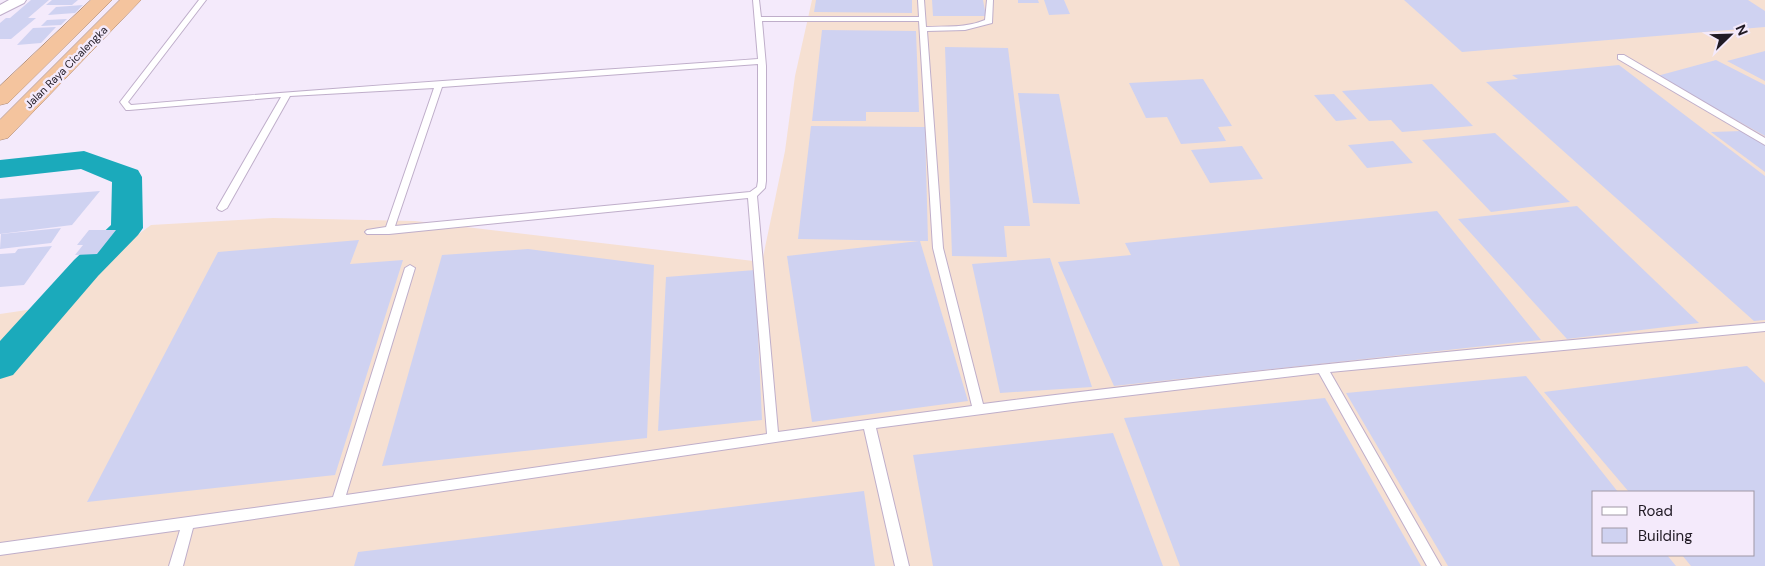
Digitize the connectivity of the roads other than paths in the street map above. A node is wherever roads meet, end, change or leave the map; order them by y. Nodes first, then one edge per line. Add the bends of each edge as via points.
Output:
1 (19, 0) edge
2 (102, 0) edge
3 (132, 0) edge
4 (203, 0) edge
5 (756, 0) edge
6 (921, 0) edge
7 (990, 0) edge
8 (0, 11) edge
9 (757, 19) junction
10 (921, 19) junction
11 (922, 29) junction
12 (1621, 57) dead end
13 (761, 61) junction
14 (439, 85) junction
15 (287, 94) junction
16 (0, 98) edge
17 (0, 133) edge
18 (1765, 142) edge
19 (752, 195) junction
20 (222, 208) dead end
21 (389, 231) junction
22 (370, 232) dead end
23 (410, 268) dead end
24 (1765, 327) edge
25 (1322, 368) junction
26 (978, 409) junction
27 (869, 424) junction
28 (773, 438) junction
29 (338, 502) junction
30 (188, 524) junction
31 (0, 549) edge
32 (176, 566) edge
33 (902, 566) edge
34 (1434, 566) edge

1 - 8 street
2 - 16 highway, Jalan Raya Cicalengka
3 - 17 highway, Jalan Raya Cicalengka
4 - 15 lane via 124,102 126,105 129,108
5 - 9 lane
6 - 10 lane
7 - 11 lane via 990,21 985,24
9 - 10 lane
9 - 13 lane
10 - 11 lane
11 - 26 lane via 938,248
12 - 18 lane
13 - 14 lane
13 - 19 lane via 762,181 761,188
14 - 15 lane
14 - 21 lane
15 - 20 lane
19 - 21 lane
19 - 28 lane
21 - 22 lane
23 - 29 lane
24 - 25 lane
25 - 26 lane
25 - 34 lane
26 - 27 lane
27 - 28 lane
27 - 33 lane
28 - 29 lane
29 - 30 lane
30 - 31 lane
30 - 32 lane

